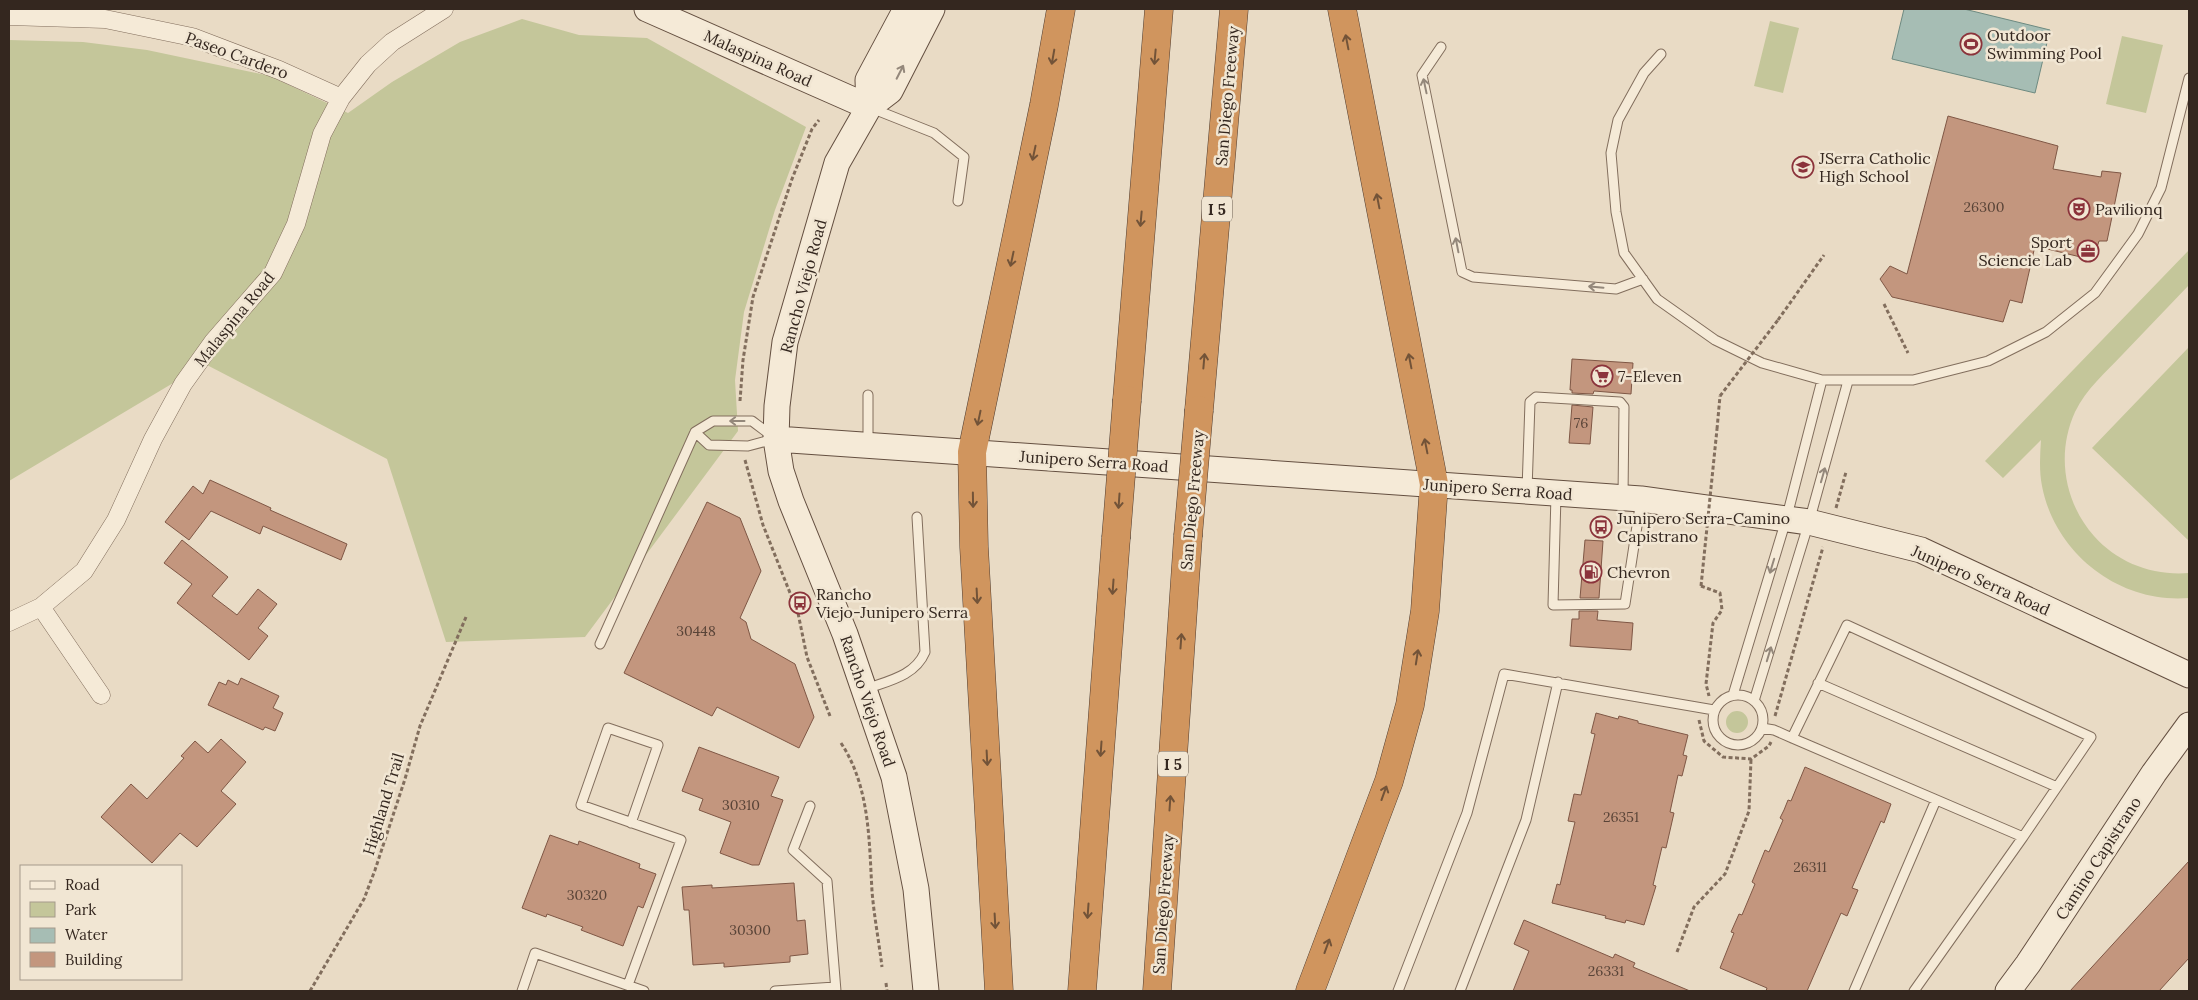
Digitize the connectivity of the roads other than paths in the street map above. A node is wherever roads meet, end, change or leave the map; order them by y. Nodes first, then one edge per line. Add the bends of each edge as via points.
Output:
1 (444, 9) edge
2 (648, 9) edge
3 (906, 9) edge
4 (932, 9) edge
5 (1061, 9) edge
6 (1159, 9) edge
7 (1234, 9) edge
8 (1342, 9) edge
9 (9, 16) edge
10 (1441, 47) dead end
11 (1661, 54) dead end
12 (2189, 78) edge
13 (342, 98) junction
14 (869, 107) junction
15 (958, 201) dead end
16 (1643, 280) junction
17 (1822, 380) junction
18 (1848, 381) junction
19 (868, 395) dead end
20 (695, 432) junction
21 (776, 439) junction
22 (868, 445) junction
23 (972, 452) junction
24 (1434, 484) junction
25 (1527, 491) junction
26 (1556, 493) junction
27 (1632, 498) junction
28 (917, 517) dead end
29 (1798, 521) junction
30 (41, 607) junction
31 (9, 622) edge
32 (600, 644) dead end
33 (2189, 675) edge
34 (1558, 682) junction
35 (1818, 683) junction
36 (866, 689) junction
37 (100, 695) dead end
38 (1734, 695) junction
39 (1754, 701) junction
40 (1714, 710) junction
41 (2189, 725) edge
42 (1762, 728) junction
43 (1792, 738) junction
44 (2056, 787) junction
45 (1936, 800) junction
46 (810, 806) dead end
47 (631, 823) junction
48 (2023, 837) junction
49 (628, 985) junction
50 (835, 989) edge
51 (522, 991) edge
52 (644, 991) edge
53 (775, 991) edge
54 (926, 991) edge
55 (999, 991) edge
56 (1082, 991) edge
57 (1157, 991) edge
58 (1310, 991) edge
59 (1398, 991) edge
60 (1460, 991) edge
61 (1854, 991) edge
62 (1914, 991) edge
63 (2008, 991) edge

1 - 13 street, Malaspina Road via 392,42 368,64
2 - 14 main road, Malaspina Road
3 - 14 main road via 868,80
14 -> 4 main road, Rancho Viejo Road via 890,91
5 -> 23 highway
6 -> 56 highway, bridge
57 -> 7 highway, San Diego Freeway / I 5, bridge via 1188,536
24 -> 8 highway
9 - 13 street, Paseo Cardero via 106,19 192,37
16 -> 10 lane via 1616,289 1473,277 1462,272 1422,75
11 - 16 lane via 1644,73 1618,120 1611,153 1616,212 1624,254
12 - 18 lane via 2161,188 2138,234 2095,293 2046,332 1988,361 1913,380
13 - 30 street, Malaspina Road via 322,134 296,224 273,273 213,342 183,384 153,439 116,520 84,571
14 - 15 lane via 934,133 964,157
14 - 21 main road, Rancho Viejo Road via 837,163 807,265 786,342
16 - 17 lane via 1657,299 1715,340 1762,363
17 - 18 lane
17 - 29 lane
29 -> 18 lane
19 - 22 lane
20 - 21 lane via 709,445 748,446
21 -> 20 lane via 752,421 713,421
20 - 32 lane
21 - 22 main road, Junipero Serra Road
21 - 36 main road, Rancho Viejo Road via 781,471 791,501
22 - 23 main road, Junipero Serra Road
23 - 24 main road, Junipero Serra Road
23 -> 55 highway via 974,547
24 - 25 main road, Junipero Serra Road
58 -> 24 highway via 1388,782 1410,706 1424,611
25 - 26 main road, Junipero Serra Road
25 - 27 lane via 1532,399 1620,402 1624,407
26 - 27 main road, Junipero Serra Road
26 - 27 lane via 1553,606 1625,604
27 - 29 main road, Junipero Serra Road
28 - 36 lane via 924,652 915,668
29 - 33 main road, Junipero Serra Road via 1921,550
29 -> 38 lane
39 -> 29 lane
30 - 31 street, Malaspina Road
30 - 37 street
34 - 40 lane
34 - 59 lane via 1504,674 1467,813
34 - 60 lane via 1526,820
35 - 43 lane
35 - 44 lane
35 - 44 lane via 1847,626 2091,737
36 - 54 main road, Rancho Viejo Road via 894,777 905,830 916,889
38 - 39 lane
38 - 40 lane via 1722,700
39 - 42 lane via 1763,718
40 - 42 lane via 1712,721 1723,741 1734,745 1746,744 1756,738
41 - 63 main road, Camino Capistrano
42 - 43 lane
43 - 45 lane
44 - 48 lane
45 - 48 lane
45 - 61 lane
46 - 50 lane via 793,850 827,881
47 - 47 lane via 658,746 608,728 581,805
47 - 49 lane via 681,840
48 - 62 lane
49 - 51 lane via 535,953
49 - 52 lane
50 - 53 lane

